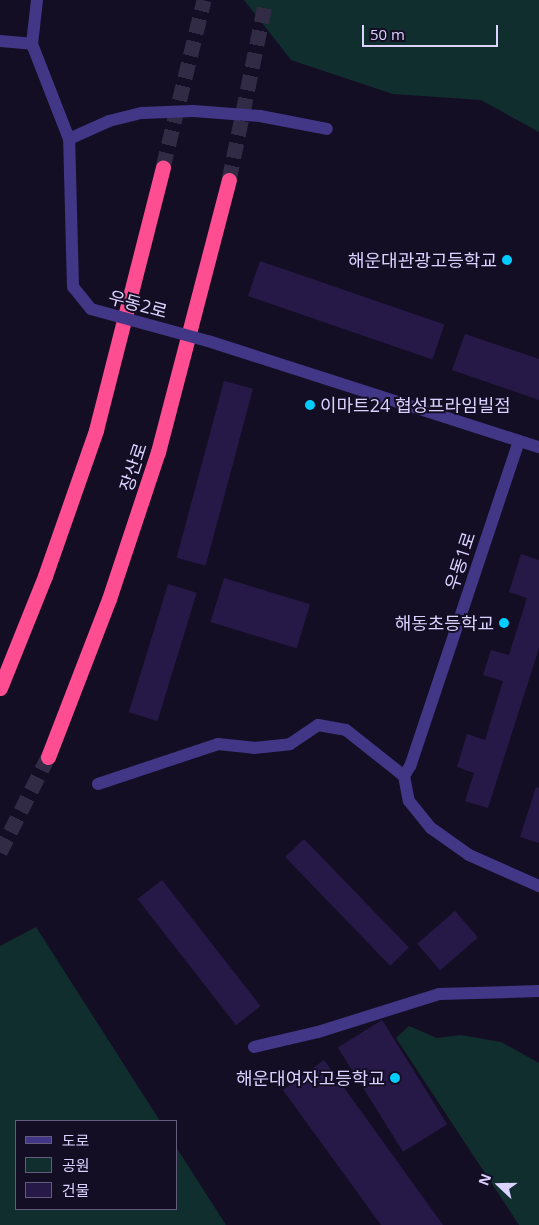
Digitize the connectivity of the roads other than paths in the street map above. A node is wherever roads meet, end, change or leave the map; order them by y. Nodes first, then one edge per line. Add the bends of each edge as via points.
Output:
1 (37, 0) edge
2 (0, 41) edge
3 (32, 44) junction
4 (327, 129) dead end
5 (69, 139) junction
6 (163, 167) tunnel mouth
7 (229, 180) tunnel mouth
8 (519, 440) junction
9 (539, 447) edge
10 (0, 688) edge
11 (48, 757) tunnel mouth
12 (404, 776) junction
13 (98, 784) dead end
14 (539, 886) edge
15 (539, 991) edge
16 (254, 1046) dead end

1 - 3 street
2 - 3 street
3 - 5 street, 우동2로
4 - 5 street via 260,116 193,111 142,113 109,121
5 - 8 street, 우동2로, bridge via 73,287 91,309 208,341
6 - 10 highway via 96,430 45,576
7 - 11 highway, 장산로 via 158,452 109,599
8 - 9 street, 우동2로
8 - 12 street, 우동1로
12 - 13 street via 346,730 318,725 290,744 254,748 218,744
12 - 14 street via 409,800 431,828 468,855
15 - 16 street via 439,994 318,1032

